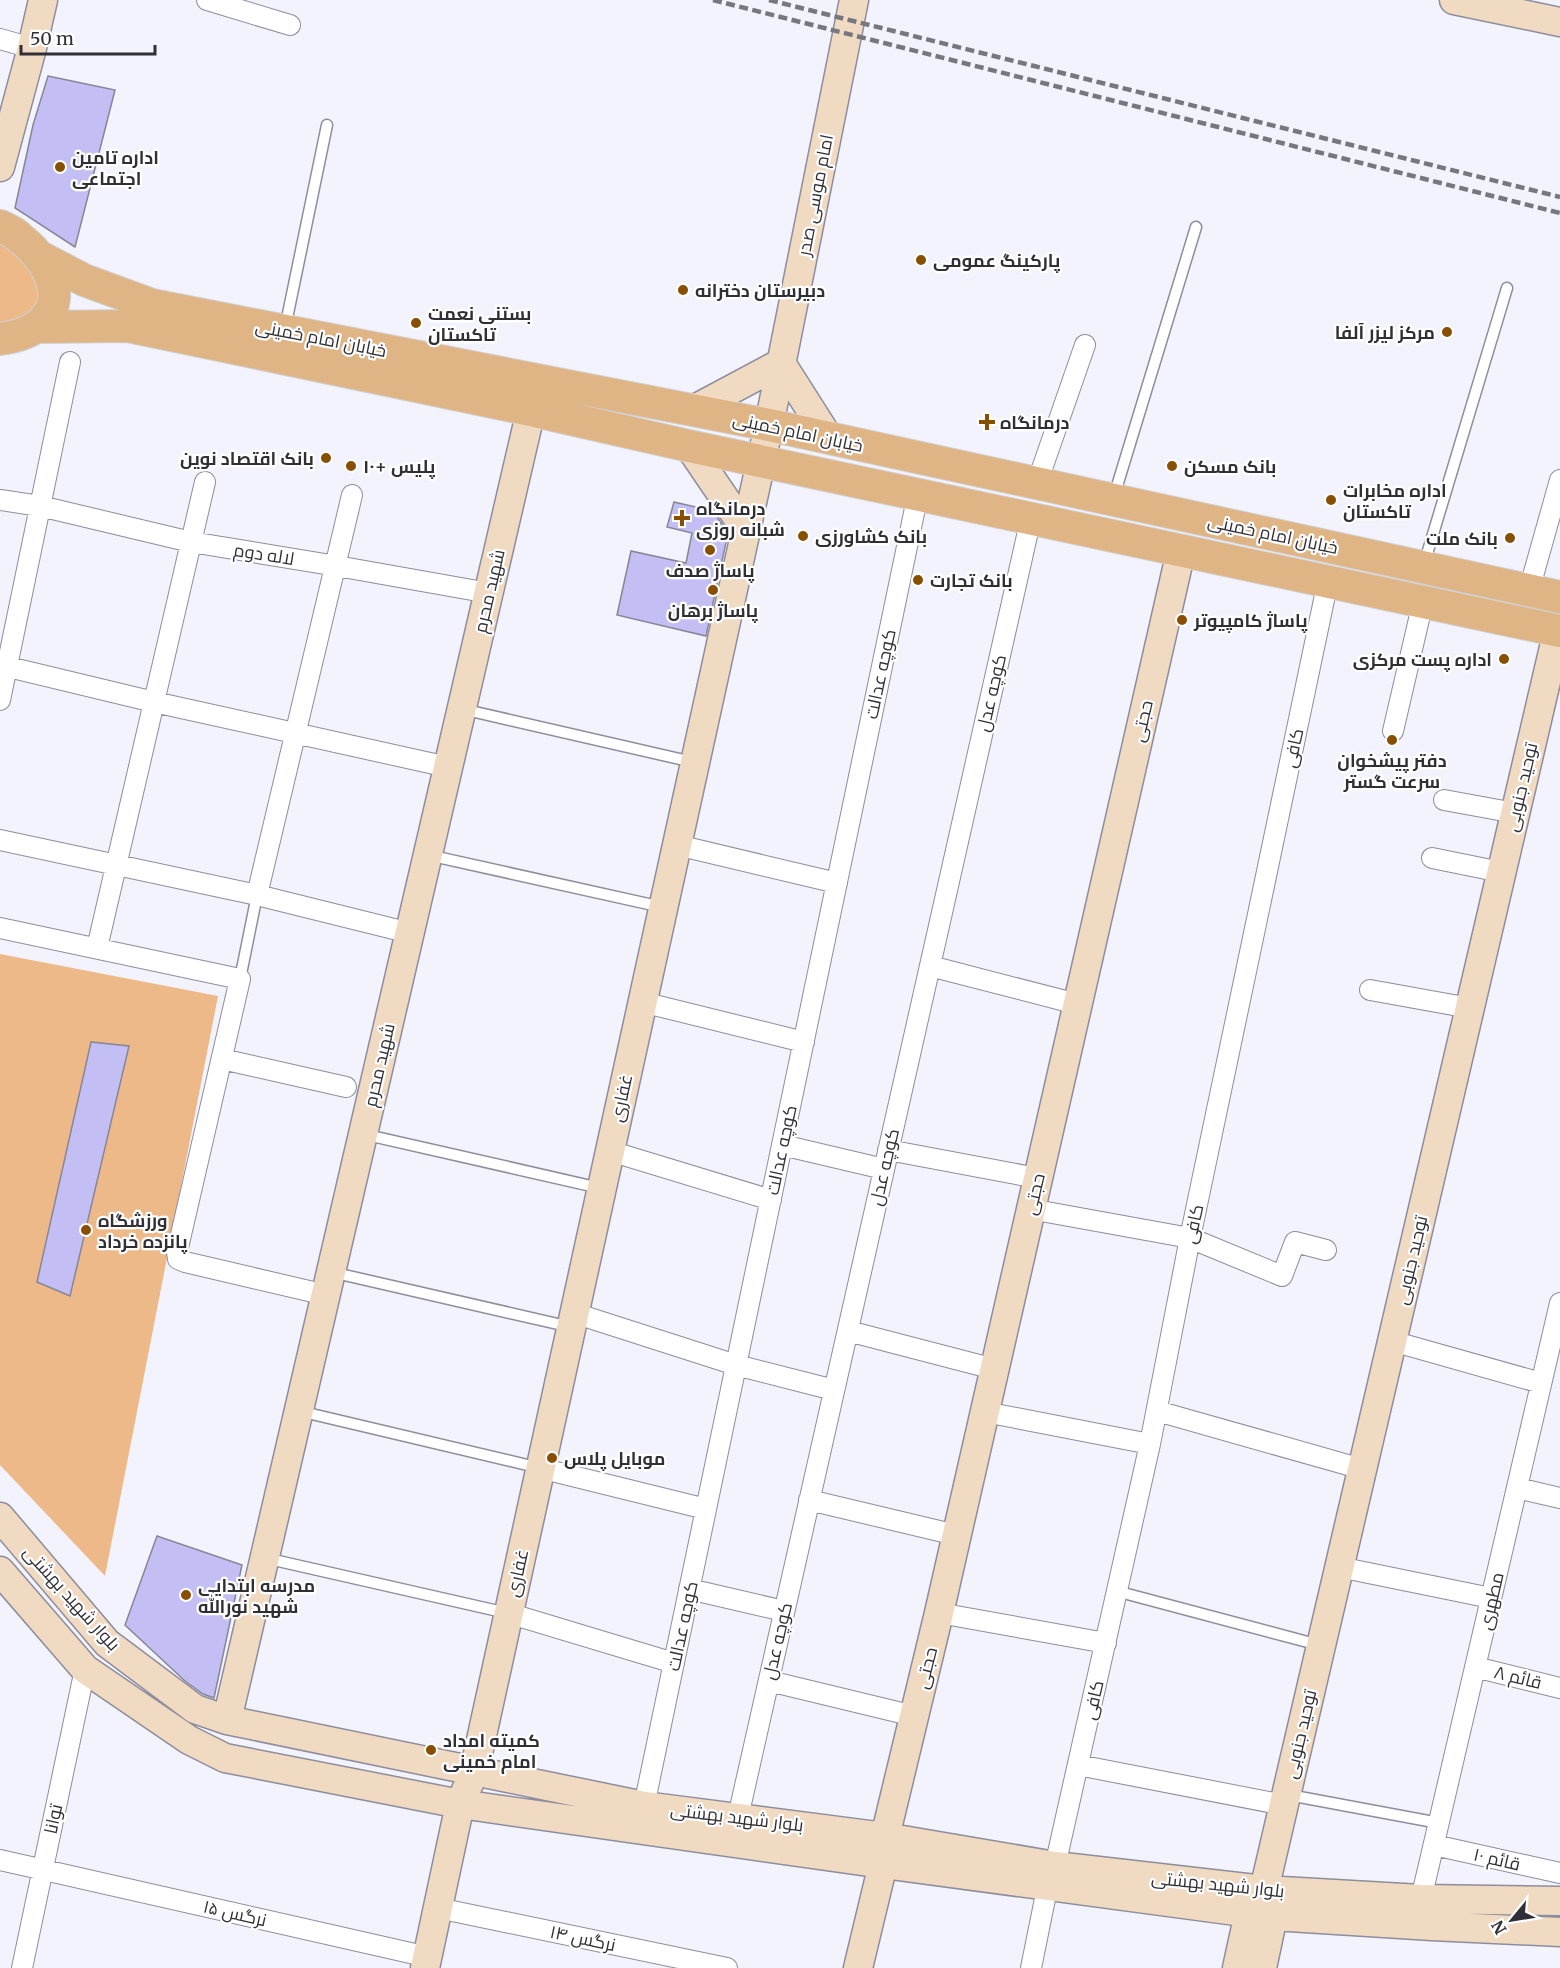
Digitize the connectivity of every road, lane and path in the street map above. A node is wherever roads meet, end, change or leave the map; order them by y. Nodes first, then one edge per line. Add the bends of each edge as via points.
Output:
1 (43, 0) edge
2 (207, 0) edge
3 (854, 0) edge
4 (1454, 0) edge
5 (1560, 22) edge
6 (290, 25) dead end
7 (0, 39) edge
8 (32, 48) junction
9 (327, 125) dead end
10 (0, 167) edge
11 (0, 226) edge
12 (1196, 227) dead end
13 (40, 257) junction
14 (1507, 288) dead end
15 (39, 327) junction
16 (284, 331) junction
17 (0, 339) edge
18 (1085, 345) dead end
19 (70, 362) dead end
20 (782, 363) junction
21 (531, 410) junction
22 (693, 410) junction
23 (769, 425) junction
24 (828, 438) junction
25 (689, 446) junction
26 (761, 461) junction
27 (1560, 480) edge
28 (205, 482) dead end
29 (1037, 483) junction
30 (918, 494) junction
31 (352, 495) dead end
32 (0, 500) edge
33 (1113, 500) junction
34 (40, 506) junction
35 (1031, 518) junction
36 (746, 530) junction
37 (191, 542) junction
38 (1181, 551) junction
39 (337, 566) junction
40 (1423, 567) junction
41 (1328, 581) junction
42 (1529, 590) junction
43 (489, 593) junction
44 (1560, 597) edge
45 (1423, 602) junction
46 (1559, 631) edge
47 (4, 665) edge
48 (0, 700) edge
49 (154, 702) junction
50 (462, 709) junction
51 (1393, 730) dead end
52 (295, 733) junction
53 (695, 763) junction
54 (448, 767) junction
55 (1444, 800) dead end
56 (1515, 813) junction
57 (0, 840) edge
58 (677, 845) junction
59 (428, 854) junction
60 (1432, 858) dead end
61 (116, 866) junction
62 (1501, 872) junction
63 (837, 883) junction
64 (257, 894) junction
65 (663, 908) junction
66 (0, 928) edge
67 (410, 933) junction
68 (97, 948) junction
69 (930, 966) junction
70 (240, 979) junction
71 (1370, 990) dead end
72 (642, 1002) junction
73 (1077, 1004) junction
74 (1470, 1008) junction
75 (804, 1042) junction
76 (222, 1059) junction
77 (346, 1088) dead end
78 (363, 1134) junction
79 (782, 1145) junction
80 (888, 1150) junction
81 (610, 1151) junction
82 (884, 1170) junction
83 (1037, 1178) junction
84 (602, 1188) junction
85 (771, 1200) junction
86 (1030, 1209) junction
87 (1190, 1238) junction
88 (1326, 1250) dead end
89 (328, 1284) junction
90 (1559, 1308) edge
91 (573, 1320) junction
92 (848, 1331) junction
93 (1392, 1341) junction
94 (736, 1365) junction
95 (994, 1369) junction
96 (1541, 1383) junction
97 (834, 1390) junction
98 (299, 1411) junction
99 (1157, 1411) junction
100 (985, 1412) junction
101 (1150, 1444) junction
102 (540, 1468) junction
103 (1362, 1469) junction
104 (1517, 1488) junction
105 (1560, 1498) edge
106 (809, 1500) junction
107 (706, 1509) junction
108 (0, 1517) edge
109 (956, 1535) junction
110 (265, 1558) junction
111 (1339, 1567) junction
112 (0, 1571) edge
113 (690, 1588) junction
114 (1116, 1591) junction
115 (1491, 1598) junction
116 (784, 1611) junction
117 (508, 1613) junction
118 (939, 1613) junction
119 (1106, 1643) junction
120 (1321, 1646) junction
121 (674, 1663) junction
122 (1475, 1667) junction
123 (85, 1669) junction
124 (769, 1681) junction
125 (1560, 1688) edge
126 (914, 1716) junction
127 (227, 1720) junction
128 (1078, 1765) junction
129 (474, 1772) junction
130 (1285, 1799) junction
131 (460, 1804) junction
132 (644, 1806) junction
133 (738, 1817) junction
134 (1439, 1823) junction
135 (1434, 1845) junction
136 (884, 1850) junction
137 (0, 1860) edge
138 (43, 1869) junction
139 (1560, 1873) edge
140 (1052, 1875) junction
141 (1421, 1899) junction
142 (1560, 1901) edge
143 (1262, 1906) junction
144 (438, 1908) junction
145 (1560, 1932) edge
146 (426, 1963) edge
147 (22, 1968) edge
148 (727, 1968) edge
149 (858, 1968) edge
150 (1031, 1968) edge
151 (1237, 1968) edge
152 (1262, 1968) edge

1 - 8 street
2 - 6 street
3 - 20 street, امام موسی صدر
4 - 5 street
7 - 8 street
8 - 10 street
9 - 16 lane
11 - 13 main road via 20,237
12 - 33 lane
13 - 15 main road via 55,289 47,318
13 - 16 main road, خیابان امام خمینی via 152,305
14 - 40 lane
15 - 17 main road, خیابان امام خمینی
15 - 21 main road, خیابان امام خمینی via 128,326
16 - 22 main road, خیابان امام خمینی
18 - 29 street
19 - 34 street
20 - 22 street
20 - 23 street, امام موسی صدر
20 - 24 street
21 - 25 main road, خیابان امام خمینی
21 - 43 street, شهید محرم
22 - 23 main road, خیابان امام خمینی
23 - 24 main road, خیابان امام خمینی
23 - 26 street, غفاری
24 - 29 main road, خیابان امام خمینی
25 - 26 main road, خیابان امام خمینی
25 - 36 street
26 - 30 main road, خیابان امام خمینی
26 - 36 street, غفاری
27 - 42 street
28 - 37 street
29 - 33 main road, خیابان امام خمینی
30 - 35 main road, خیابان امام خمینی
30 - 63 street, کوچه عدالت
31 - 39 street
32 - 34 street, لاله دوم
33 - 40 main road, خیابان امام خمینی
34 - 37 street, لاله دوم
34 - 47 street
35 - 38 main road, خیابان امام خمینی
35 - 69 street, کوچه عدل
36 - 53 street, غفاری
37 - 39 street, لاله دوم
37 - 49 street
38 - 41 main road, خیابان امام خمینی
38 - 73 street, حجتی
39 - 43 street, لاله دوم
39 - 52 street
40 - 42 main road, خیابان امام خمینی
41 - 45 main road, خیابان امام خمینی
41 - 87 street, کافی
42 - 44 main road, خیابان امام خمینی
43 - 50 street, شهید محرم
45 - 46 main road, خیابان امام خمینی
45 - 51 street
46 - 56 street, توحید جنوبی
47 - 48 street
47 - 49 street
49 - 52 street
49 - 61 street
50 - 53 lane
50 - 54 street, شهید محرم
52 - 54 street
52 - 64 street
53 - 58 street, غفاری
54 - 59 street, شهید محرم
55 - 56 street
56 - 62 street, توحید جنوبی
57 - 61 street
58 - 63 street
58 - 65 street, غفاری
59 - 65 lane
59 - 67 street, شهید محرم
60 - 62 street
61 - 64 street
61 - 68 street
62 - 74 street, توحید جنوبی
63 - 75 street, کوچه عدالت
64 - 67 street
64 - 70 lane
65 - 72 street, غفاری
66 - 68 street
67 - 78 street, شهید محرم
68 - 70 street
69 - 73 street
69 - 80 street, کوچه عدل
70 - 76 street
71 - 74 street
72 - 75 street
72 - 81 street, غفاری
73 - 83 street, حجتی
74 - 93 street, توحید جنوبی
75 - 79 street, کوچه عدالت
76 - 77 street
76 - 89 street via 178,1259
78 - 84 lane
78 - 89 street, شهید محرم
79 - 82 street
79 - 85 street, کوچه عدالت
80 - 82 street, کوچه عدل
80 - 83 street
81 - 84 street, غفاری
81 - 85 street
82 - 92 street, کوچه عدل
83 - 86 street, حجتی
84 - 91 street, غفاری
85 - 94 street, کوچه عدالت
86 - 87 street
86 - 95 street, حجتی
87 - 88 street via 1282,1276 1294,1242
87 - 99 street, کافی
89 - 91 lane
89 - 98 street, شهید محرم
90 - 96 street, مطهری
91 - 94 street
91 - 102 street, غفاری
92 - 95 street
92 - 97 street, کوچه عدل
93 - 96 street
93 - 103 street, توحید جنوبی
94 - 97 street
94 - 107 street, کوچه عدالت
95 - 100 street, حجتی
96 - 104 street, مطهری
97 - 106 street, کوچه عدل
98 - 102 lane
98 - 110 street, شهید محرم
99 - 101 street, کافی
99 - 103 street
100 - 101 street
100 - 109 street, حجتی
101 - 114 street, کافی
102 - 107 street
102 - 117 street, غفاری
103 - 111 street, توحید جنوبی
104 - 105 street
104 - 115 street, مطهری
106 - 109 street
106 - 116 street, کوچه عدل
107 - 113 street, کوچه عدالت
108 - 127 street, بلوار شهید بهشتی via 107,1643 195,1709
109 - 118 street, حجتی
110 - 117 lane
110 - 127 street, شهید محرم
111 - 115 street
111 - 120 street, توحید جنوبی
112 - 123 street, بلوار شهید بهشتی
113 - 116 street
113 - 121 street, کوچه عدالت
114 - 119 street, کافی
114 - 120 lane
115 - 122 street, مطهری
116 - 124 street, کوچه عدل
117 - 121 street
117 - 129 street, غفاری
118 - 119 street
118 - 126 street, حجتی
119 - 128 street, کافی
120 - 130 street, توحید جنوبی
121 - 132 street, کوچه عدالت
122 - 125 street, قائم ۸
122 - 134 street, مطهری
123 - 131 street, بلوار شهید بهشتی via 189,1740 225,1758
123 - 138 street, توانا
124 - 126 street
124 - 133 street, کوچه عدل
126 - 136 street, حجتی
127 - 129 street, بلوار شهید بهشتی
128 - 130 street
128 - 140 street, کافی
129 - 131 street, غفاری
129 - 132 street, بلوار شهید بهشتی
130 - 134 lane
130 - 143 street, توحید جنوبی
131 - 136 street, بلوار شهید بهشتی
131 - 144 street
132 - 133 street, بلوار شهید بهشتی
133 - 136 street, بلوار شهید بهشتی
134 - 135 street, مطهری
135 - 139 street, قائم ۱۰
135 - 141 street, مطهری
136 - 140 street, بلوار شهید بهشتی
136 - 149 street, حجتی
137 - 138 street, نرگس ۱۵
138 - 146 street, نرگس ۱۵
138 - 147 street, توانا
140 - 143 street, بلوار شهید بهشتی
140 - 150 street, کافی
141 - 142 street, بلوار شهید بهشتی
141 - 143 street, بلوار شهید بهشتی
143 - 145 street, بلوار شهید بهشتی via 1432,1926
143 - 151 street
143 - 152 street
144 - 146 street
144 - 148 street, نرگس ۱۴

